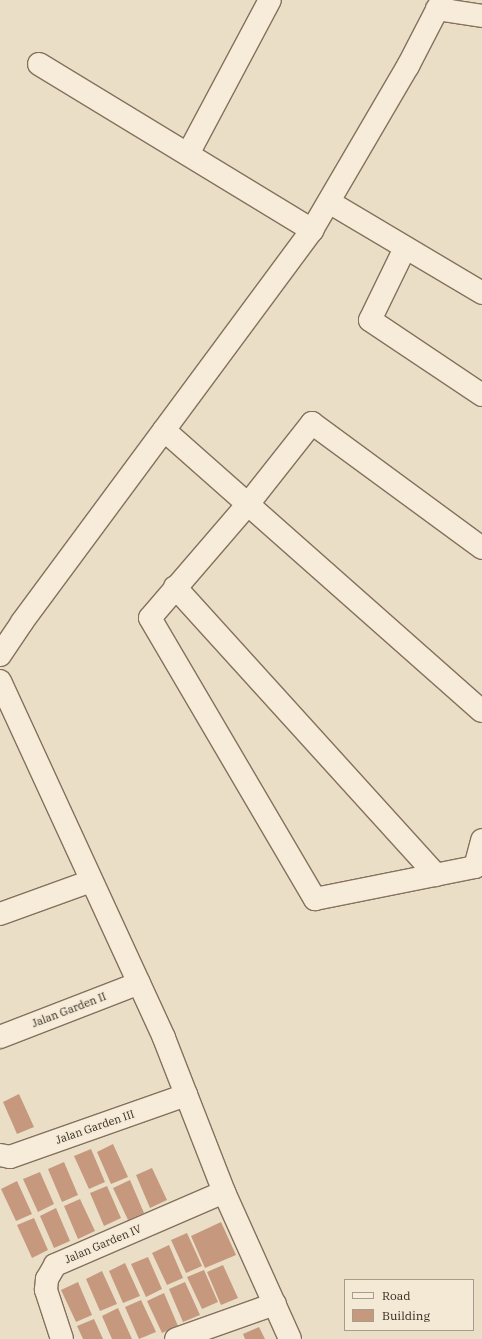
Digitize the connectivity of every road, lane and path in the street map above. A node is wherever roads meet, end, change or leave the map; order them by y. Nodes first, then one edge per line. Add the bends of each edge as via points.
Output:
1 (270, 0) edge
2 (439, 4) edge
3 (482, 16) edge
4 (39, 64) dead end
5 (188, 154) junction
6 (329, 202) junction
7 (312, 230) junction
8 (405, 248) junction
9 (482, 293) edge
10 (482, 395) edge
11 (164, 430) junction
12 (248, 504) junction
13 (482, 548) edge
14 (175, 587) junction
15 (0, 655) edge
16 (0, 681) edge
17 (482, 711) edge
18 (482, 840) edge
19 (436, 875) junction
20 (91, 881) junction
21 (0, 914) edge
22 (138, 983) junction
23 (0, 1038) edge
24 (186, 1095) junction
25 (2, 1156) edge
26 (224, 1192) junction
27 (275, 1304) junction
28 (62, 1339) edge
29 (176, 1339) edge
30 (290, 1339) edge

1 - 5 street
2 - 3 street
2 - 6 street via 408,66
4 - 5 street
5 - 7 street
6 - 7 street
6 - 8 street
7 - 11 street
8 - 9 street
8 - 10 street via 370,320
11 - 12 street
11 - 15 street
12 - 13 street via 312,423
12 - 14 street
12 - 17 street
14 - 19 street
14 - 19 street via 150,618 315,899
16 - 20 street
18 - 19 street via 475,867
20 - 21 street
20 - 22 street
22 - 23 street, Jalan Garden II
22 - 24 street
24 - 25 street, Jalan Garden III
24 - 26 street
26 - 27 street
26 - 28 street, Jalan Garden IV via 56,1265 47,1279 46,1290
27 - 29 street
27 - 30 street

